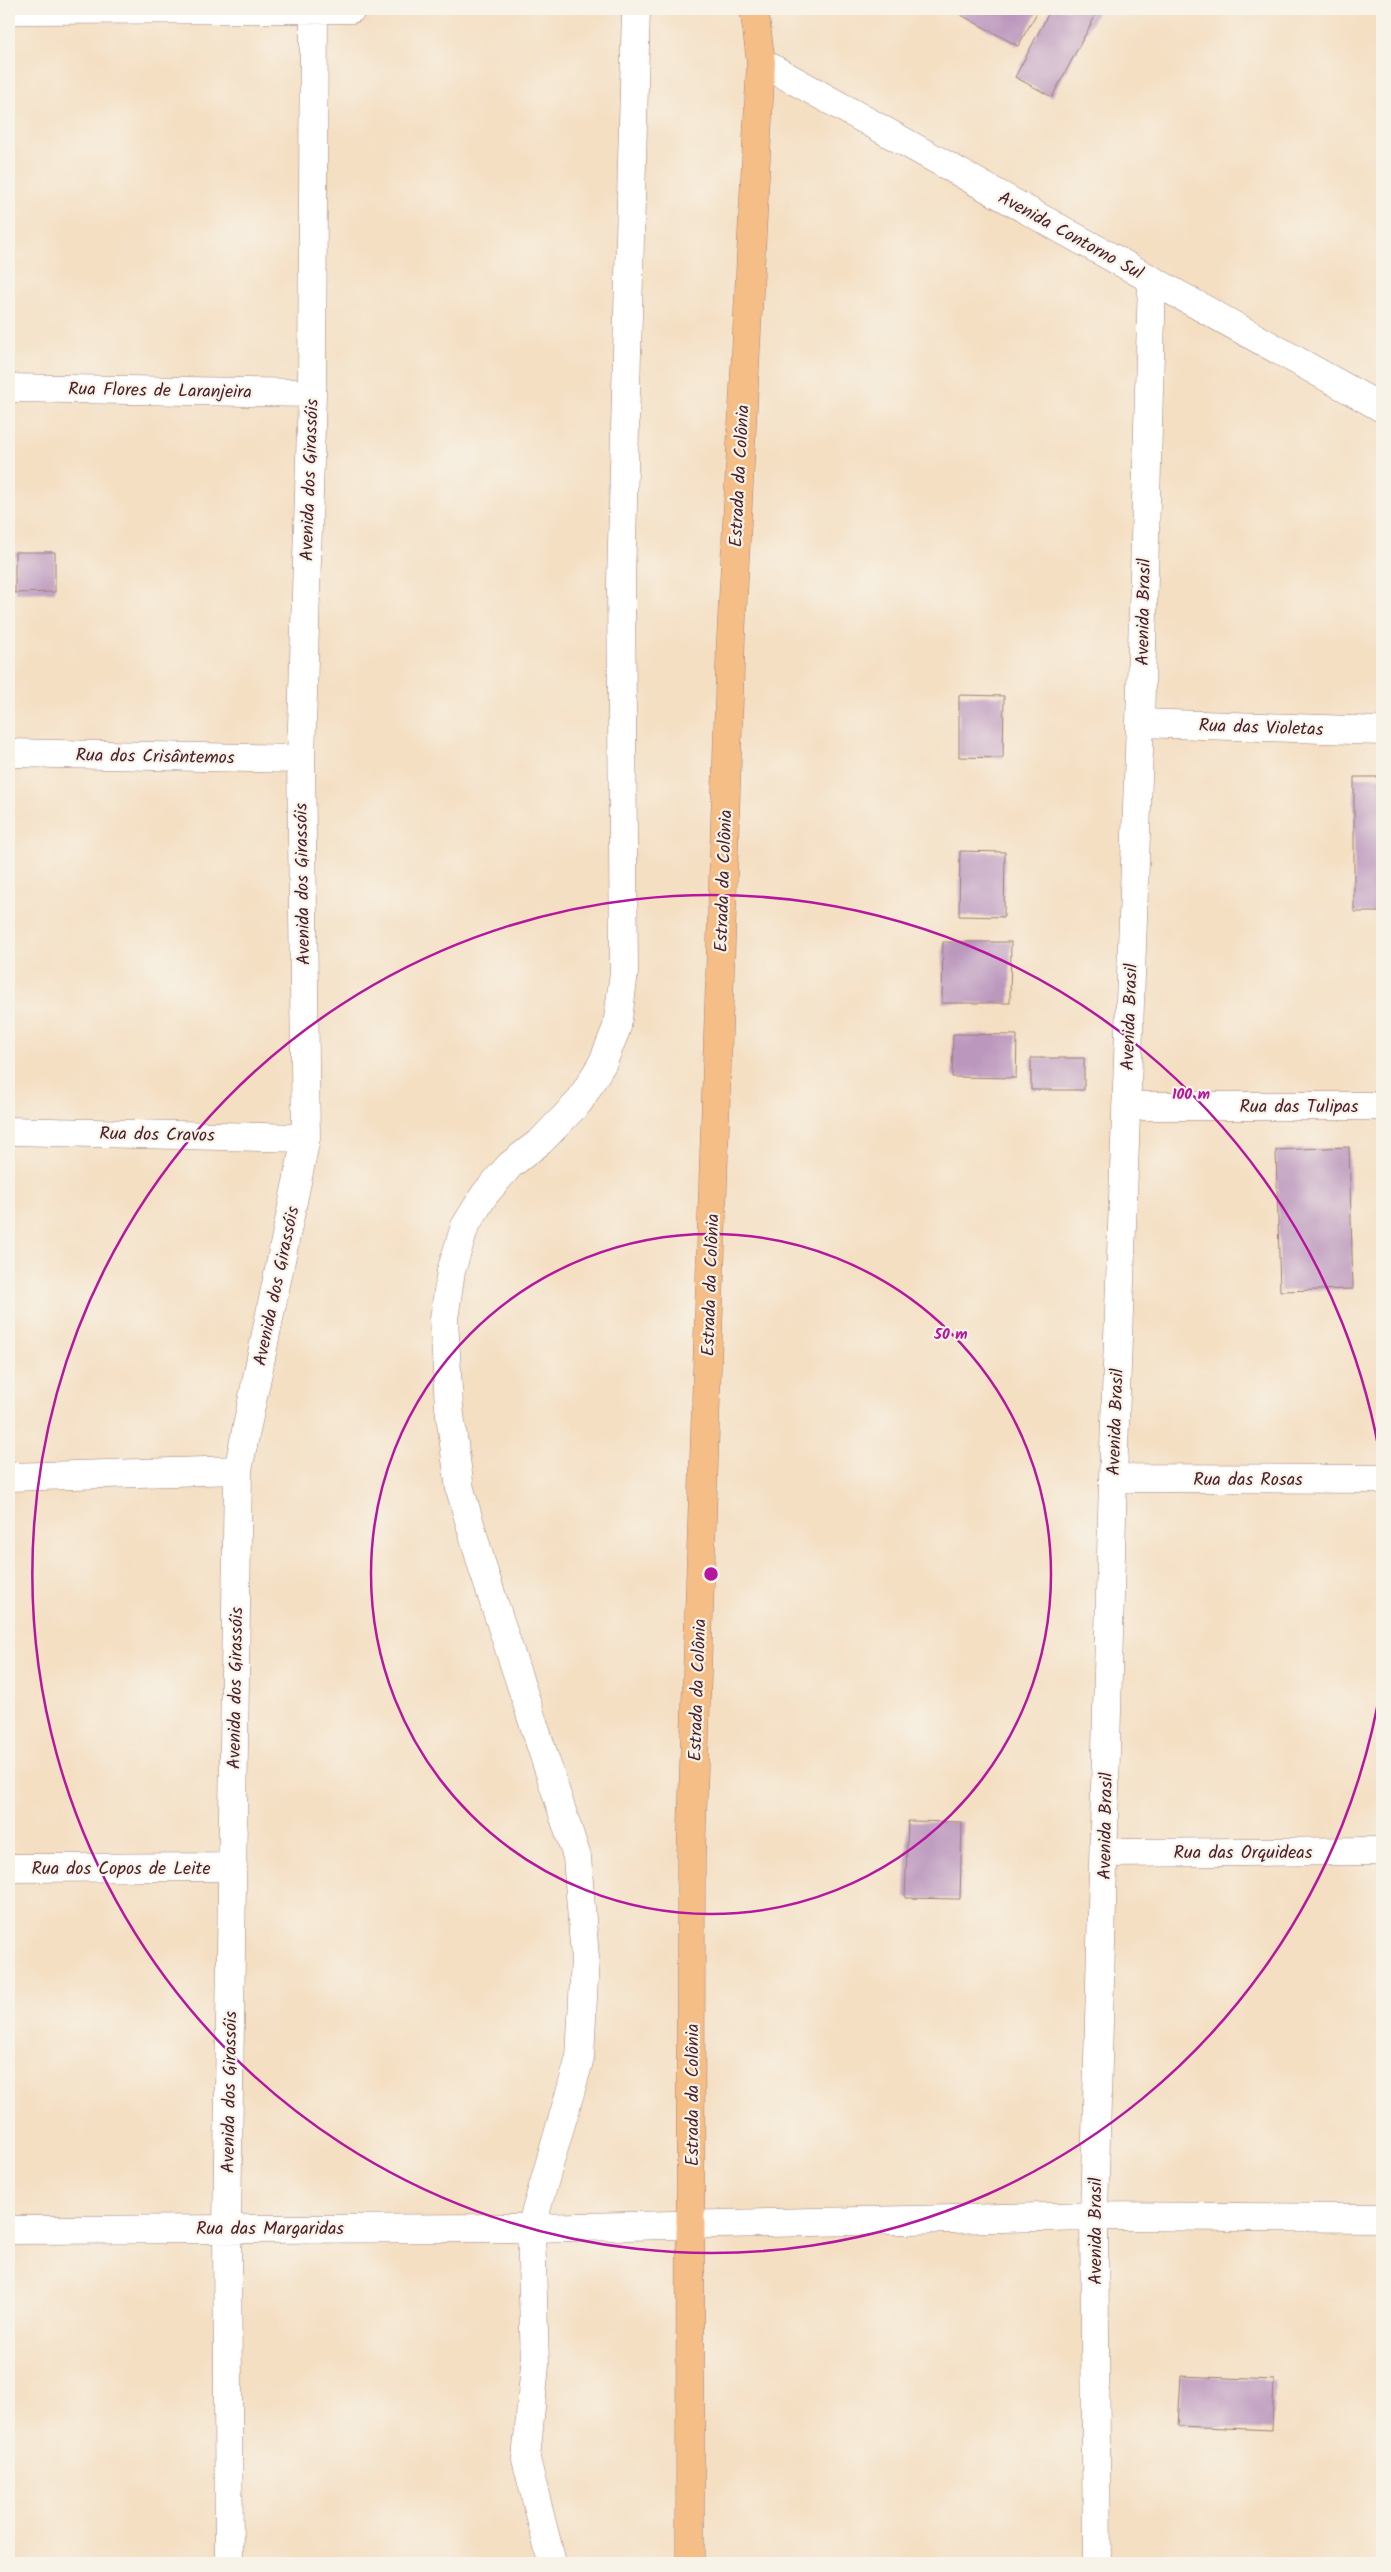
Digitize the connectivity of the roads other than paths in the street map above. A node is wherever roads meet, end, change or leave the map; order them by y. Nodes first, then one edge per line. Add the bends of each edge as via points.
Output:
1 (314, 9) edge
2 (352, 9) edge
3 (636, 9) edge
4 (754, 9) edge
5 (9, 10) edge
6 (761, 62) junction
7 (1152, 280) junction
8 (9, 388) edge
9 (312, 393) junction
10 (1382, 408) edge
11 (1140, 723) junction
12 (1382, 731) edge
13 (9, 753) edge
14 (301, 759) junction
15 (1126, 1106) junction
16 (1382, 1106) edge
17 (9, 1130) edge
18 (306, 1138) junction
19 (238, 1470) junction
20 (9, 1477) edge
21 (1113, 1478) junction
22 (1382, 1479) edge
23 (1382, 1851) edge
24 (1105, 1853) junction
25 (233, 1867) junction
26 (9, 1868) edge
27 (1094, 2216) junction
28 (1382, 2218) edge
29 (692, 2225) junction
30 (227, 2228) junction
31 (531, 2228) junction
32 (9, 2230) edge
33 (229, 2563) edge
34 (552, 2563) edge
35 (690, 2563) edge
36 (1096, 2563) edge

1 - 2 street
1 - 5 street
1 - 9 street, Avenida dos Girassóis
3 - 31 street via 621,582 624,972 617,1027 603,1062 579,1102 541,1141 510,1165 485,1194 465,1226 450,1271 444,1319 449,1407 460,1489 577,1857 585,1958 580,2058
4 - 6 main road, Estrada da Colônia
6 - 7 street, Avenida Contorno Sul
6 - 29 main road, Estrada da Colônia via 731,637 693,1798
7 - 10 street, Avenida Contorno Sul
7 - 11 street, Avenida Brasil
8 - 9 street, Rua Flores de Laranjeira
9 - 14 street, Avenida dos Girassóis
11 - 12 street, Rua das Violetas
11 - 15 street, Avenida Brasil
13 - 14 street, Rua dos Crisântemos
14 - 18 street, Avenida dos Girassóis
15 - 16 street, Rua das Tulipas
15 - 21 street, Avenida Brasil
17 - 18 street, Rua dos Cravos
18 - 19 street, Avenida dos Girassóis
19 - 20 street
19 - 25 street, Avenida dos Girassóis
21 - 22 street, Rua das Rosas
21 - 24 street, Avenida Brasil
23 - 24 street, Rua das Orquideas
24 - 27 street, Avenida Brasil
25 - 26 street, Rua dos Copos de Leite
25 - 30 street, Avenida dos Girassóis
27 - 28 street, Rua das Margaridas
27 - 29 street, Rua das Margaridas
27 - 36 street, Avenida Brasil
29 - 31 street, Rua das Margaridas
29 - 35 main road, Estrada da Colônia
30 - 31 street, Rua das Margaridas
30 - 32 street, Rua das Margaridas
30 - 33 street, Avenida dos Girassóis
31 - 34 street via 535,2365 526,2459

